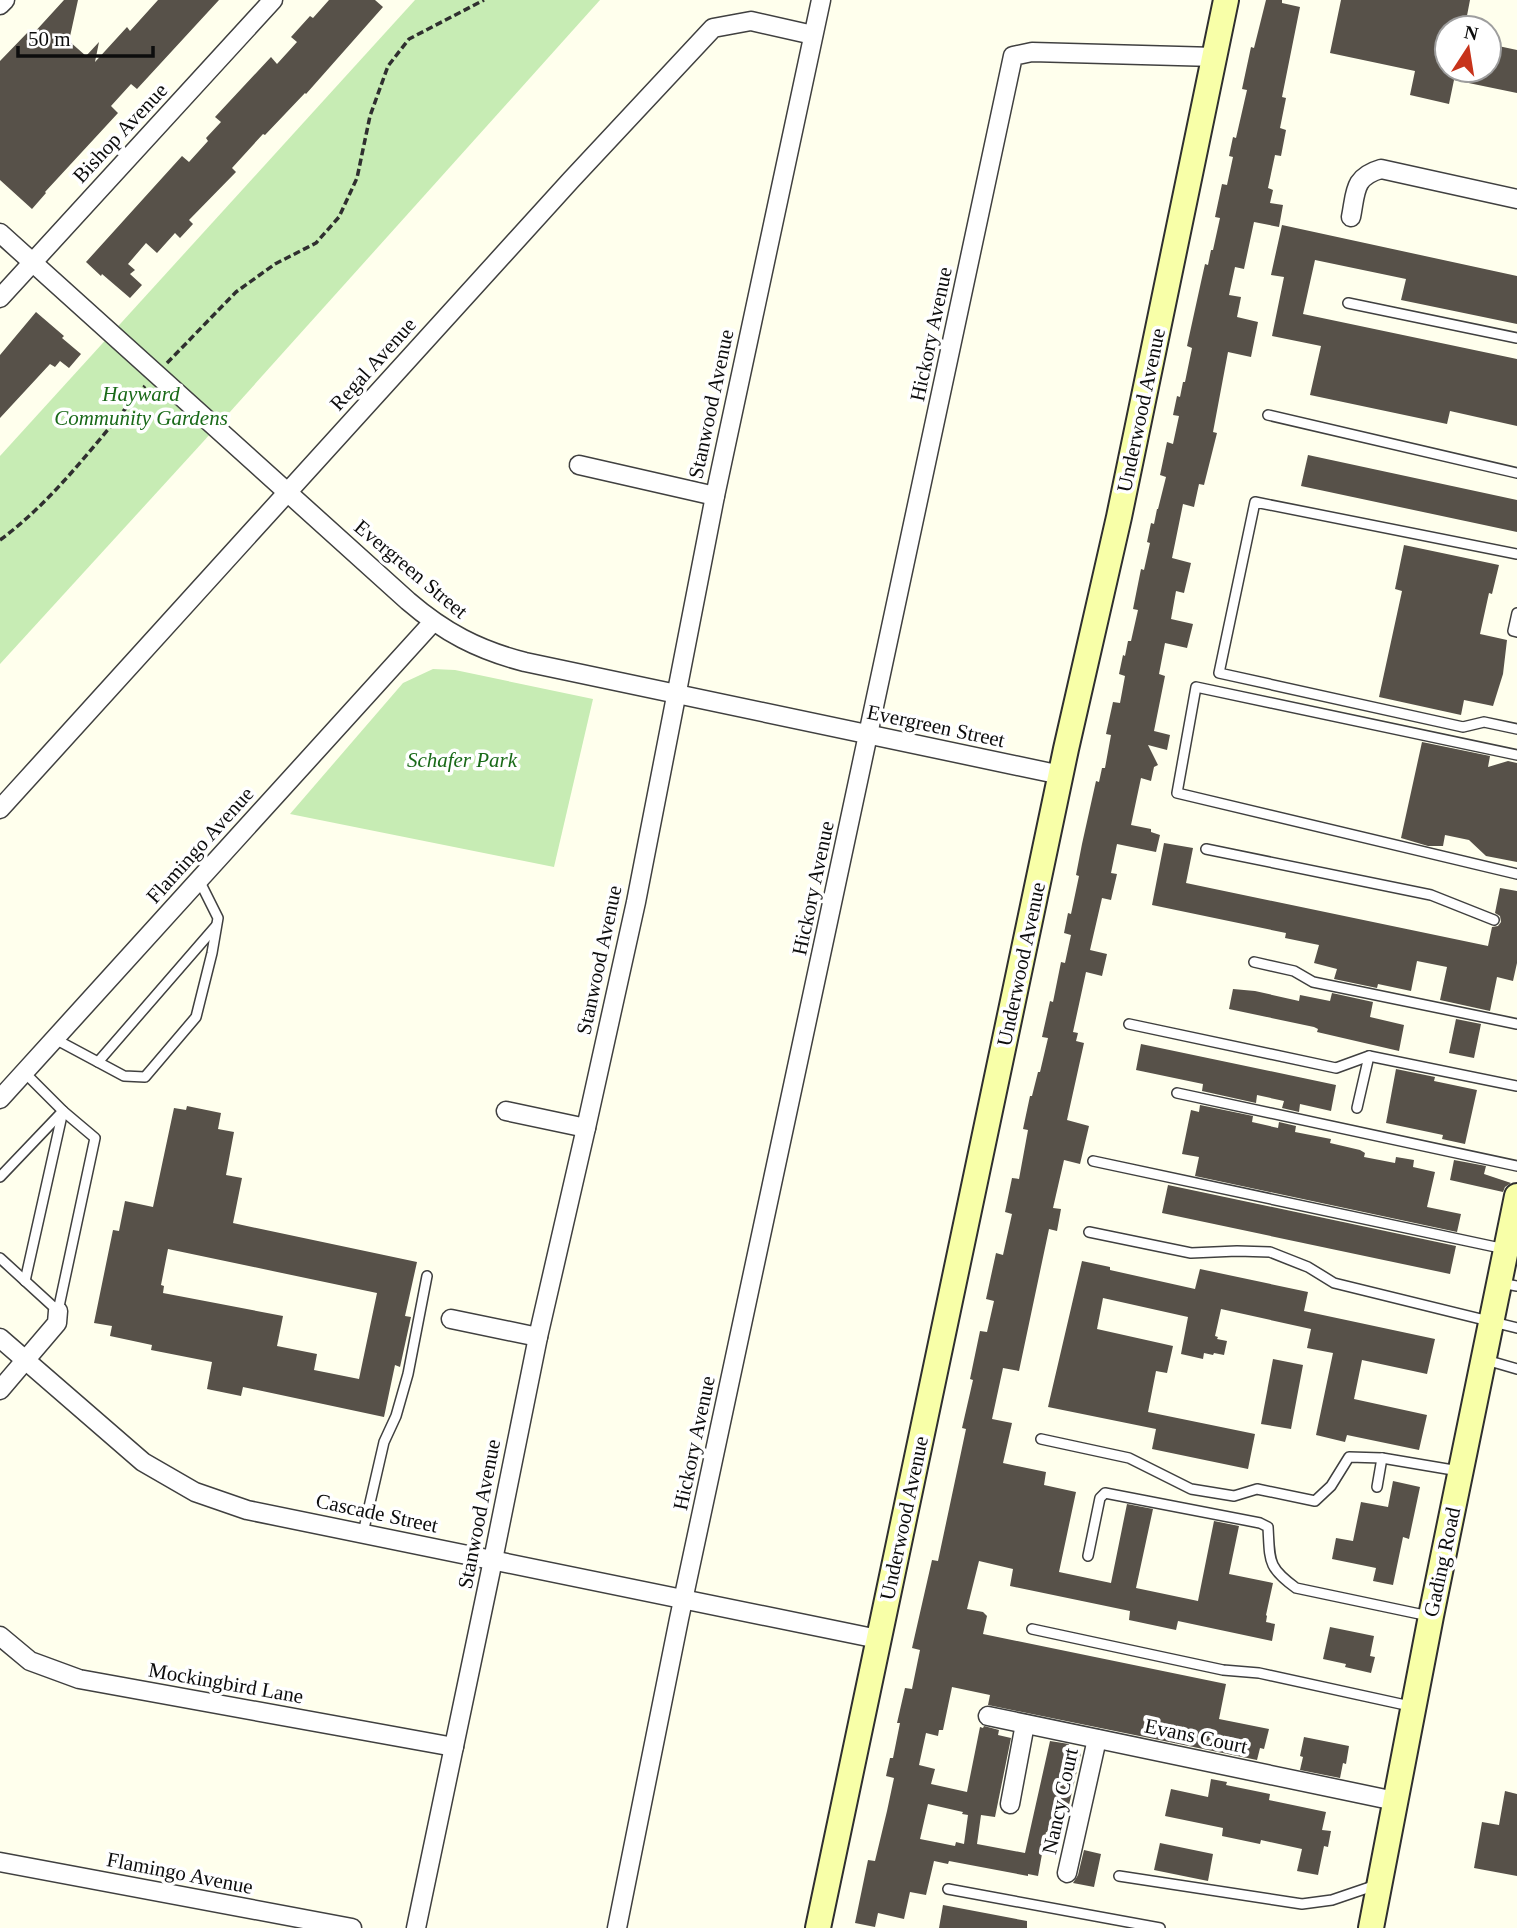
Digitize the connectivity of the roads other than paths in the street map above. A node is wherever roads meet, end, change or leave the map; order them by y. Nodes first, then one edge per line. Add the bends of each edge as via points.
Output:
1 (5, 0) edge
2 (273, 0) edge
3 (821, 0) edge
4 (1226, 0) edge
5 (0, 5) edge
6 (813, 35) junction
7 (1215, 57) junction
8 (1517, 199) edge
9 (1351, 217) dead end
10 (0, 233) edge
11 (32, 262) junction
12 (0, 298) edge
13 (1348, 303) dead end
14 (1517, 338) edge
15 (1268, 415) dead end
16 (579, 464) dead end
17 (1517, 473) edge
18 (288, 493) junction
19 (715, 496) junction
20 (1517, 554) edge
21 (1517, 613) edge
22 (433, 622) junction
23 (1517, 632) edge
24 (675, 694) junction
25 (1517, 729) edge
26 (869, 735) junction
27 (1517, 755) edge
28 (1061, 775) junction
29 (0, 809) edge
30 (1206, 849) dead end
31 (1517, 874) edge
32 (199, 880) junction
33 (1494, 920) dead end
34 (216, 926) junction
35 (1255, 962) dead end
36 (1129, 1024) dead end
37 (1517, 1024) edge
38 (55, 1038) junction
39 (1369, 1056) junction
40 (98, 1062) junction
41 (24, 1072) junction
42 (1517, 1086) edge
43 (1177, 1093) dead end
44 (0, 1099) edge
45 (1357, 1108) dead end
46 (63, 1111) junction
47 (506, 1111) dead end
48 (586, 1128) junction
49 (1093, 1161) dead end
50 (1517, 1166) edge
51 (0, 1177) edge
52 (1517, 1196) edge
53 (1089, 1232) dead end
54 (1506, 1249) junction
55 (0, 1258) edge
56 (427, 1276) dead end
57 (25, 1281) junction
58 (1508, 1285) edge
59 (58, 1311) junction
60 (452, 1319) dead end
61 (1492, 1323) junction
62 (1517, 1328) edge
63 (538, 1337) junction
64 (0, 1338) edge
65 (1484, 1360) junction
66 (26, 1362) junction
67 (1517, 1369) edge
68 (0, 1390) edge
69 (1041, 1438) dead end
70 (1382, 1458) junction
71 (1461, 1471) junction
72 (1377, 1487) dead end
73 (363, 1533) junction
74 (1088, 1556) dead end
75 (493, 1560) junction
76 (683, 1600) junction
77 (1431, 1616) junction
78 (1031, 1629) dead end
79 (0, 1636) edge
80 (878, 1639) junction
81 (1414, 1707) junction
82 (988, 1716) dead end
83 (1025, 1724) junction
84 (1097, 1739) junction
85 (454, 1747) junction
86 (1395, 1801) junction
87 (1010, 1804) dead end
88 (0, 1862) edge
89 (1068, 1873) dead end
90 (1119, 1876) dead end
91 (1378, 1884) junction
92 (948, 1889) dead end
93 (352, 1928) edge
94 (416, 1928) edge
95 (617, 1928) edge
96 (818, 1928) edge
97 (1160, 1928) edge
98 (1371, 1928) edge

1 - 5 street
2 - 11 street, Bishop Avenue
3 - 6 street, Stanwood Avenue
4 - 7 street, Underwood Avenue
6 - 18 street, Regal Avenue via 751,21 713,28
6 - 19 street, Stanwood Avenue
7 - 26 street, Hickory Avenue via 1032,52 1013,56
7 - 28 street, Underwood Avenue
8 - 9 street via 1381,169 1368,172 1357,183
10 - 11 street, Evergreen Street
11 - 12 street, Bishop Avenue
11 - 18 street, Evergreen Street
13 - 14 lane
15 - 17 lane
16 - 19 street
18 - 22 street, Evergreen Street
18 - 29 street, Regal Avenue
19 - 24 street, Stanwood Avenue
20 - 25 lane via 1255,502 1219,673 1463,727 1484,722
21 - 23 lane via 1513,631
22 - 24 street, Evergreen Street via 463,640 511,658
22 - 32 street, Flamingo Avenue
24 - 26 street, Evergreen Street
24 - 48 street, Stanwood Avenue via 636,902
26 - 28 street, Evergreen Street
26 - 76 street, Hickory Avenue
27 - 31 lane via 1196,688 1177,793
28 - 80 street, Underwood Avenue
30 - 33 lane via 1431,895
32 - 34 lane via 218,918
32 - 38 street, Flamingo Avenue
34 - 40 lane
34 - 40 lane via 196,1017 145,1077 124,1076
35 - 37 lane via 1294,971 1313,982
36 - 39 lane via 1336,1068
38 - 40 lane
38 - 41 street, Flamingo Avenue
39 - 42 lane
39 - 45 lane
41 - 44 street, Flamingo Avenue
41 - 46 lane
43 - 50 lane
46 - 51 lane
46 - 57 lane
46 - 59 lane via 95,1138
47 - 48 street
48 - 63 street, Stanwood Avenue
49 - 54 lane
52 - 54 street, Gading Road
53 - 61 lane via 1191,1253 1270,1252 1334,1283
54 - 58 street, Gading Road
55 - 57 lane
56 - 73 lane via 408,1374 384,1442
57 - 59 lane
58 - 61 street, Gading Road
59 - 66 street via 57,1323
60 - 63 street
61 - 62 lane
61 - 65 street, Gading Road
63 - 75 street, Stanwood Avenue
64 - 66 street, Cascade Street
65 - 67 lane
65 - 71 street, Gading Road
66 - 68 street
66 - 73 street, Cascade Street via 143,1462 195,1492 247,1510
69 - 70 lane via 1129,1458 1191,1489 1234,1496 1257,1489 1315,1501 1349,1457
70 - 71 lane
70 - 72 lane
71 - 77 street, Gading Road
73 - 75 street, Cascade Street
74 - 77 lane via 1100,1498 1105,1493 1260,1523 1269,1527 1270,1562 1282,1579 1296,1588
75 - 76 street, Cascade Street
75 - 85 street, Stanwood Avenue
76 - 80 street, Cascade Street
76 - 95 street, Hickory Avenue
77 - 81 street, Gading Road
78 - 81 lane
79 - 85 street, Mockingbird Lane via 30,1661 79,1679
80 - 96 street, Underwood Avenue
81 - 86 street, Gading Road
82 - 83 street, Evans Court
83 - 84 street, Evans Court
83 - 87 street
84 - 86 street, Evans Court
84 - 89 street, Nancy Court
85 - 94 street, Stanwood Avenue
86 - 91 street, Gading Road
88 - 93 street, Flamingo Avenue
90 - 91 lane via 1302,1904 1332,1900
91 - 98 street, Gading Road
92 - 97 lane

